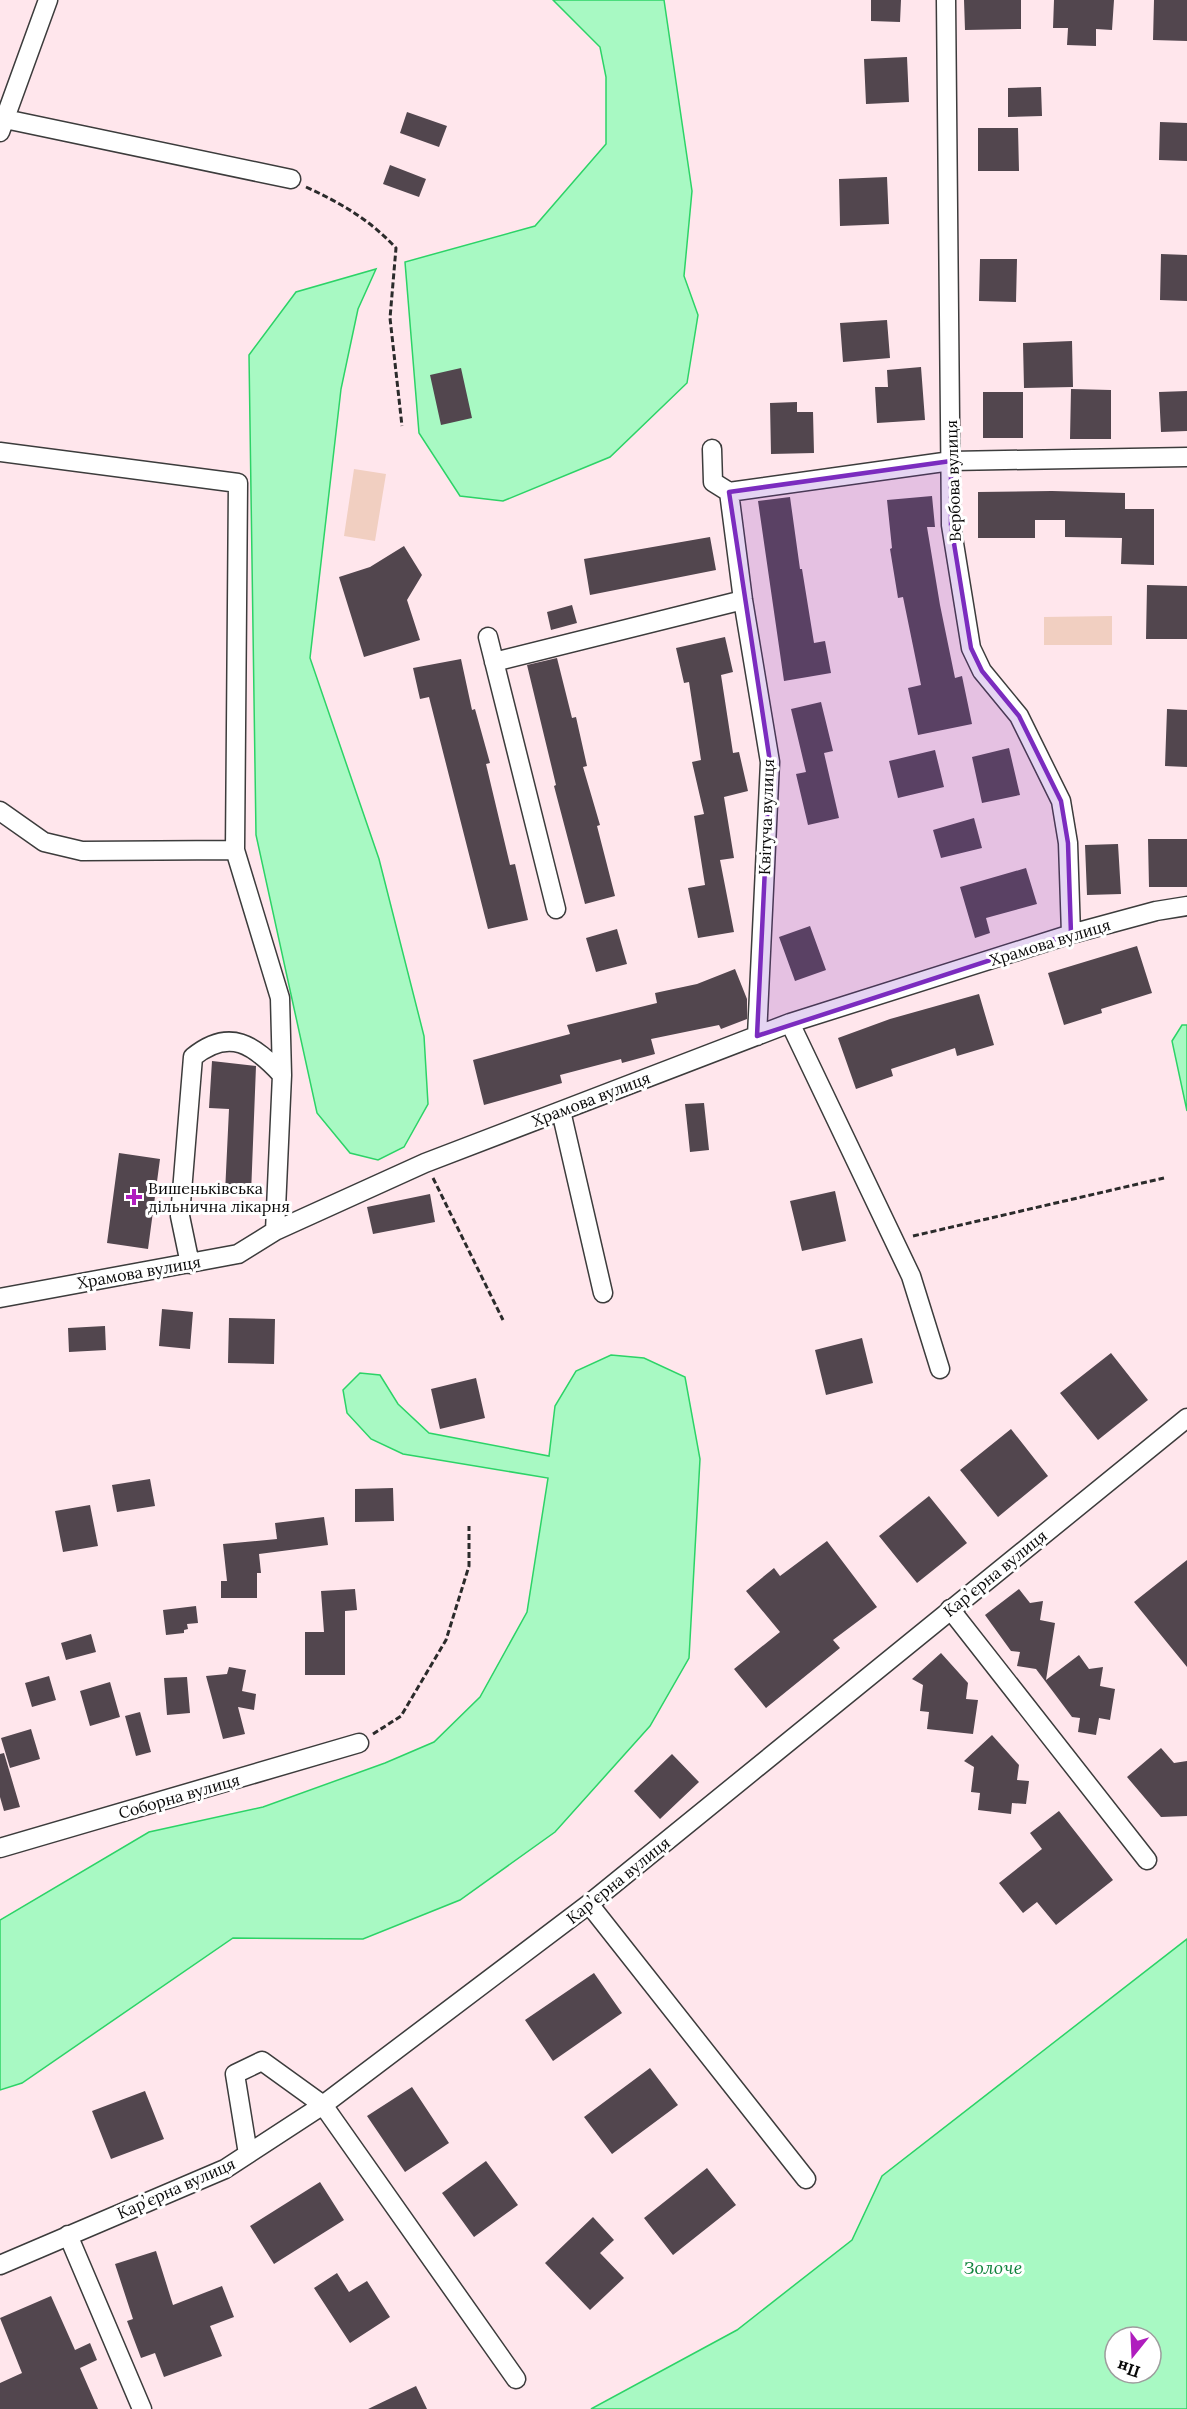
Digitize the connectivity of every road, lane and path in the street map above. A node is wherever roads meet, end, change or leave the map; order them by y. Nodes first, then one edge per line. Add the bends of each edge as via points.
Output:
1 (48, 0) edge
2 (946, 0) edge
3 (2, 126) edge
4 (291, 180) joint
5 (402, 426) dead end
6 (712, 449) dead end
7 (0, 452) edge
8 (1187, 457) edge
9 (951, 461) junction
10 (729, 492) junction
11 (743, 600) junction
12 (488, 637) dead end
13 (494, 662) junction
14 (0, 811) edge
15 (235, 850) junction
16 (1187, 906) edge
17 (556, 909) dead end
18 (1071, 934) junction
19 (790, 1023) junction
20 (757, 1036) junction
21 (282, 1075) junction
22 (561, 1111) junction
23 (425, 1163) junction
24 (1164, 1178) dead end
25 (275, 1231) junction
26 (893, 1241) junction
27 (190, 1264) junction
28 (603, 1293) dead end
29 (0, 1298) edge
30 (503, 1320) dead end
31 (940, 1369) dead end
32 (1187, 1418) edge
33 (469, 1526) dead end
34 (950, 1610) junction
35 (359, 1743) joint
36 (0, 1848) edge
37 (1147, 1860) dead end
38 (589, 1904) junction
39 (323, 2105) junction
40 (248, 2154) junction
41 (806, 2179) dead end
42 (68, 2235) junction
43 (0, 2265) edge
44 (516, 2379) dead end
45 (142, 2409) edge

1 - 3 street
2 - 9 street, Вербова вулиця
3 - 4 street
4 - 5 path via 344,205 377,227 396,248 390,318
6 - 10 street via 713,482
7 - 15 street via 238,483
8 - 9 street
9 - 10 street
9 - 18 street, Вербова вулиця via 951,525 971,648 982,671 1019,716 1061,801 1068,843
10 - 11 street, Квітуча вулиця
11 - 13 street
11 - 20 street, Квітуча вулиця via 770,762
12 - 13 street
13 - 17 street
14 - 15 street via 44,842 81,851
15 - 21 street via 280,998
16 - 18 street, Храмова вулиця
18 - 19 street, Храмова вулиця
19 - 20 street, Храмова вулиця
19 - 26 street
20 - 22 street, Храмова вулиця
21 - 25 street
21 - 27 street via 259,1051 236,1042 210,1044 193,1057 180,1216
22 - 23 street, Храмова вулиця
22 - 28 street
23 - 25 street, Храмова вулиця
23 - 30 path
24 - 26 path
25 - 27 street, Храмова вулиця via 238,1254
26 - 31 street via 910,1276
27 - 29 street, Храмова вулиця
32 - 34 street, Карʼєрна вулиця
33 - 35 path via 469,1566 446,1640 401,1716
34 - 37 street
34 - 38 street, Карʼєрна вулиця
35 - 36 street, Соборна вулиця
38 - 39 street, Карʼєрна вулиця
38 - 41 street
39 - 40 street, Карʼєрна вулиця
39 - 40 street via 262,2061 235,2074
39 - 44 street
40 - 42 street, Карʼєрна вулиця via 225,2169
42 - 43 street, Карʼєрна вулиця
42 - 45 street

